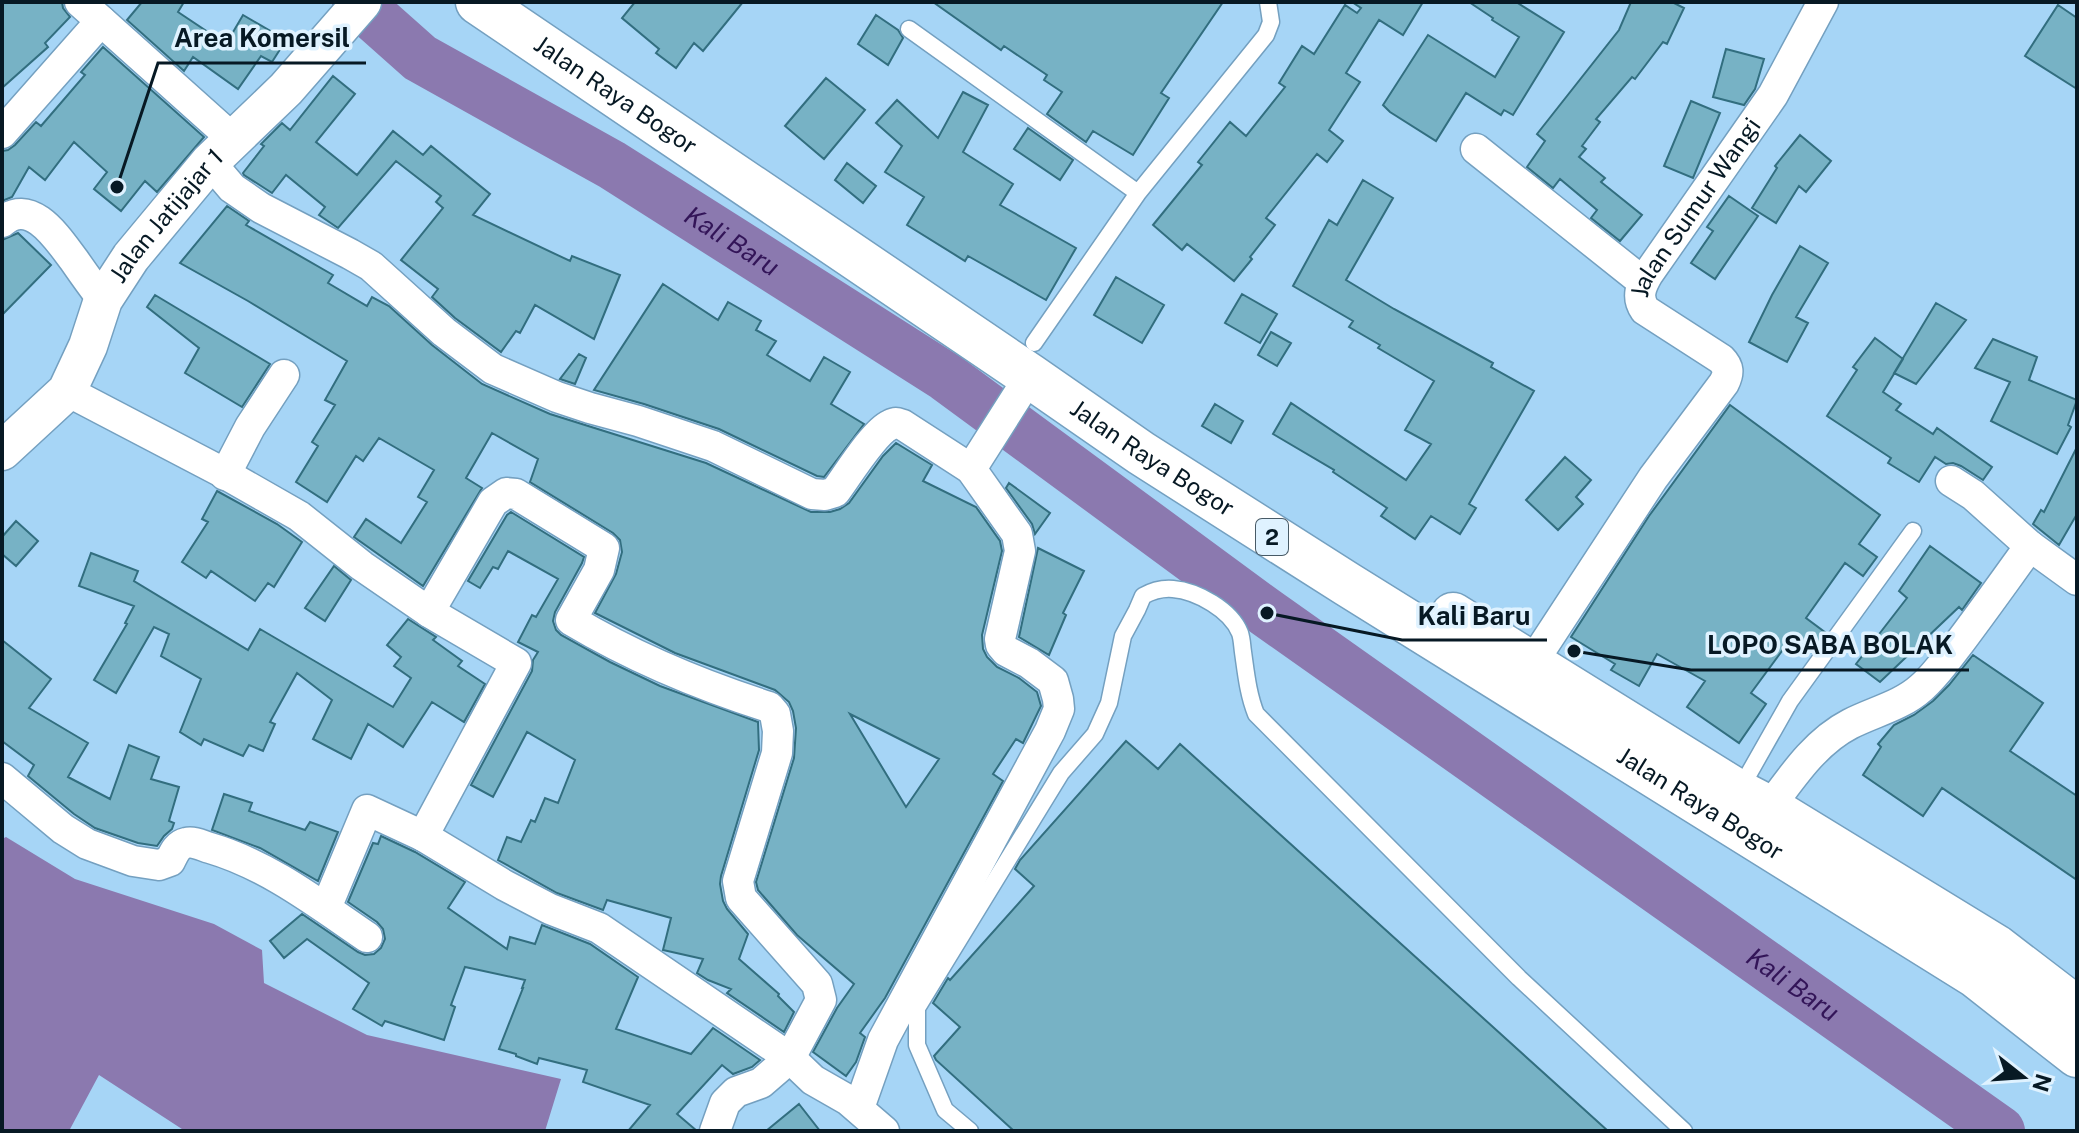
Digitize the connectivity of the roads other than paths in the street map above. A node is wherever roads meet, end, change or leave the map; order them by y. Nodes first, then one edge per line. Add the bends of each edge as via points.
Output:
1 (362, 2) edge
2 (478, 2) edge
3 (533, 2) edge
4 (1268, 2) edge
5 (1823, 2) edge
6 (91, 11) edge
7 (909, 29) dead end
8 (2, 133) edge
9 (1476, 149) dead end
10 (222, 151) junction
11 (1138, 193) junction
12 (2, 222) edge
13 (1643, 282) junction
14 (103, 300) junction
15 (1026, 373) junction
16 (284, 375) dead end
17 (67, 391) junction
18 (2, 451) edge
19 (972, 466) junction
20 (225, 475) junction
21 (1951, 481) dead end
22 (1913, 531) dead end
23 (2030, 546) junction
24 (2077, 580) edge
25 (429, 612) junction
26 (1532, 663) junction
27 (2, 778) edge
28 (1754, 800) junction
29 (423, 836) junction
30 (326, 908) junction
31 (367, 937) dead end
32 (2077, 1009) edge
33 (2077, 1055) edge
34 (790, 1058) junction
35 (867, 1122) edge
36 (715, 1131) edge
37 (970, 1131) edge
38 (1684, 1131) edge

1 - 10 street, Jalan Jatijajar 1 via 286,89
2 - 15 highway, Jalan Raya Bogor / 2
3 - 15 highway, Jalan Raya Bogor / 2
4 - 11 lane via 1271,22 1266,35
5 - 13 street, Jalan Sumur Wangi via 1773,95
6 - 8 street
6 - 10 street
7 - 11 lane
9 - 13 street
10 - 14 street, Jalan Jatijajar 1 via 131,257
10 - 19 street via 232,188 371,266 493,369 557,397 713,446 819,495 835,492 876,437 895,423
11 - 15 lane
12 - 14 street via 23,213 37,219 52,231
13 - 26 street, Jalan Sumur Wangi via 1640,298 1645,310 1721,359 1728,375 1653,478
14 - 17 street, Jalan Jatijajar 1
15 - 19 street
15 - 26 highway, Jalan Raya Bogor / 2 via 1155,428
15 - 33 highway, Jalan Raya Bogor / 2 via 1347,584 1975,975
16 - 20 street
17 - 18 street, Jalan Jatijajar 1
17 - 20 street
19 - 35 street via 1017,534 1020,551 1001,645 1053,681 1059,709 883,1040
20 - 25 street via 299,516
21 - 23 street
22 - 28 lane via 1790,701
23 - 24 street
23 - 28 street via 1919,690 1848,725
25 - 29 street via 516,663
25 - 34 street via 493,502 506,493 516,494 604,548 599,570 571,620 685,677 772,709 777,753 738,881 741,898 817,984 821,1000
26 - 28 highway, Jalan Raya Bogor / 2
27 - 30 street via 87,844 159,865 170,861 184,843 193,843 235,855
28 - 32 highway, Jalan Raya Bogor / 2 via 1996,947
29 - 30 street via 367,810
29 - 34 street via 504,885 599,928
30 - 31 street
34 - 35 street
34 - 36 street via 761,1083 736,1092 725,1103
37 - 38 lane via 945,1110 917,1045 917,1008 1061,773 1095,734 1109,703 1123,636 1143,596 1172,589 1211,603 1235,623 1256,714 1519,978

